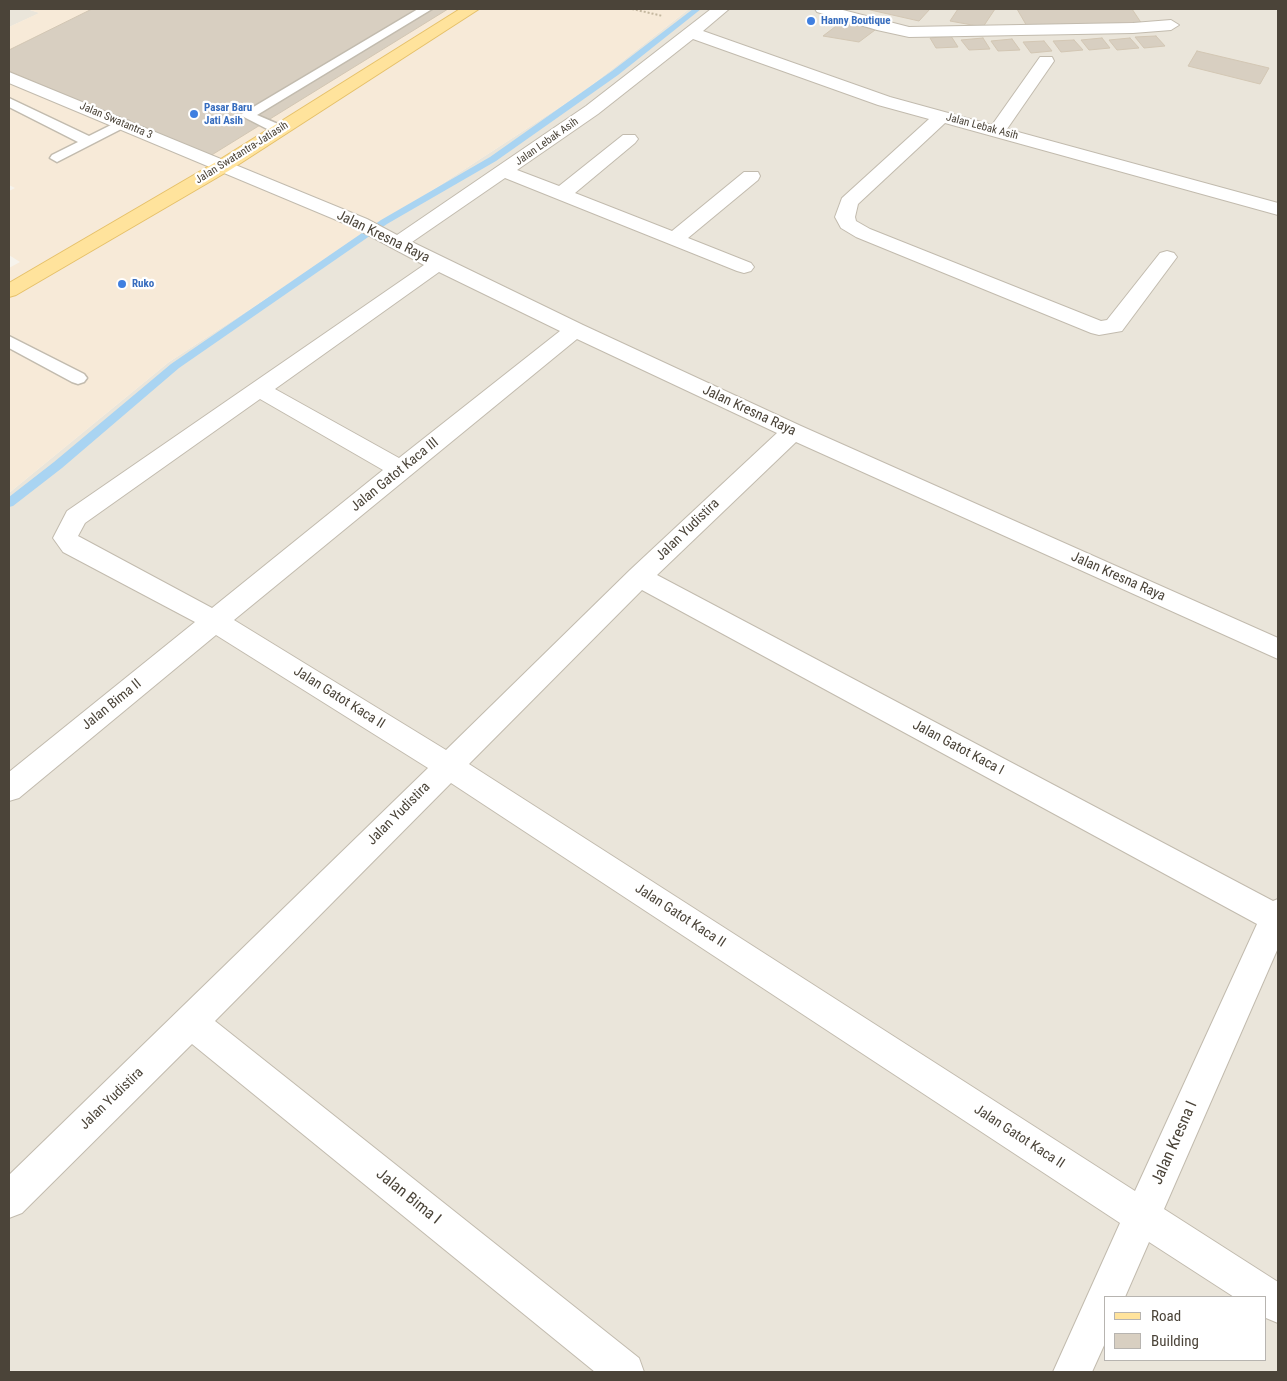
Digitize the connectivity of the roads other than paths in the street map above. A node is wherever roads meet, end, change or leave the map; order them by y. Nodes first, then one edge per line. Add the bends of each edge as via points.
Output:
1 (426, 9) edge
2 (471, 9) edge
3 (721, 9) edge
4 (823, 9) edge
5 (1171, 25) dead end
6 (690, 32) junction
7 (1046, 61) dead end
8 (9, 77) edge
9 (35, 87) junction
10 (9, 102) edge
11 (942, 116) junction
12 (124, 124) junction
13 (280, 130) junction
14 (997, 130) junction
15 (629, 139) dead end
16 (89, 142) junction
17 (57, 158) dead end
18 (223, 166) junction
19 (504, 172) junction
20 (751, 176) dead end
21 (563, 193) junction
22 (1278, 209) edge
23 (674, 239) junction
24 (393, 240) junction
25 (1167, 257) dead end
26 (438, 264) junction
27 (744, 266) dead end
28 (9, 291) edge
29 (575, 330) junction
30 (9, 341) edge
31 (78, 378) dead end
32 (260, 390) junction
33 (793, 431) junction
34 (400, 469) junction
35 (639, 577) junction
36 (216, 621) junction
37 (1278, 649) edge
38 (448, 766) junction
39 (9, 789) edge
40 (1278, 917) edge
41 (191, 1022) junction
42 (9, 1200) edge
43 (1142, 1216) junction
44 (1106, 1296) edge
45 (1266, 1296) edge
46 (1267, 1297) edge
47 (1104, 1301) edge
48 (1278, 1304) edge
49 (625, 1372) edge
50 (1072, 1372) edge

1 - 13 lane via 247,115
2 - 13 main road, Jalan Swatantra-Jatiasih
3 - 6 street, Jalan Lebak Asih
4 - 5 street via 910,32
6 - 11 street, Jalan Lebak Asih via 884,101
6 - 19 street, Jalan Lebak Asih via 592,110
7 - 14 street
8 - 9 street, Jalan Swatantra 3
9 - 10 lane
9 - 12 street, Jalan Swatantra 3
10 - 16 lane
11 - 14 street, Jalan Lebak Asih
11 - 25 street via 849,202 845,217 848,224 863,233 1099,328 1114,326
12 - 16 lane
12 - 18 street, Jalan Swatantra 3
13 - 18 main road, Jalan Swatantra-Jatiasih
14 - 22 street, Jalan Lebak Asih
15 - 21 street
16 - 17 lane
18 - 24 street, Jalan Kresna Raya
18 - 28 main road, Jalan Swatantra-Jatiasih
19 - 21 street
19 - 24 street, Jalan Lebak Asih
20 - 23 street
21 - 23 street
23 - 27 street
24 - 26 street, Jalan Kresna Raya
26 - 29 street, Jalan Kresna Raya
26 - 32 street
29 - 33 street, Jalan Kresna Raya
29 - 34 street, Jalan Gatot Kaca III
30 - 31 lane
32 - 34 street
32 - 36 street, Jalan Gatot Kaca II via 76,517 65,538 72,546
33 - 35 street, Jalan Yudistira
33 - 37 street, Jalan Kresna Raya
34 - 36 street, Jalan Gatot Kaca III
35 - 38 street, Jalan Yudistira
35 - 40 street, Jalan Gatot Kaca I
36 - 38 street, Jalan Gatot Kaca II
36 - 39 street, Jalan Bima II
38 - 41 street, Jalan Yudistira
38 - 43 street, Jalan Gatot Kaca II
40 - 43 street, Jalan Kresna I
41 - 42 street, Jalan Yudistira
41 - 49 street, Jalan Bima I
43 - 44 street, Jalan Kresna I
43 - 45 street, Jalan Gatot Kaca II
46 - 48 street, Jalan Gatot Kaca II
47 - 50 street, Jalan Kresna I

